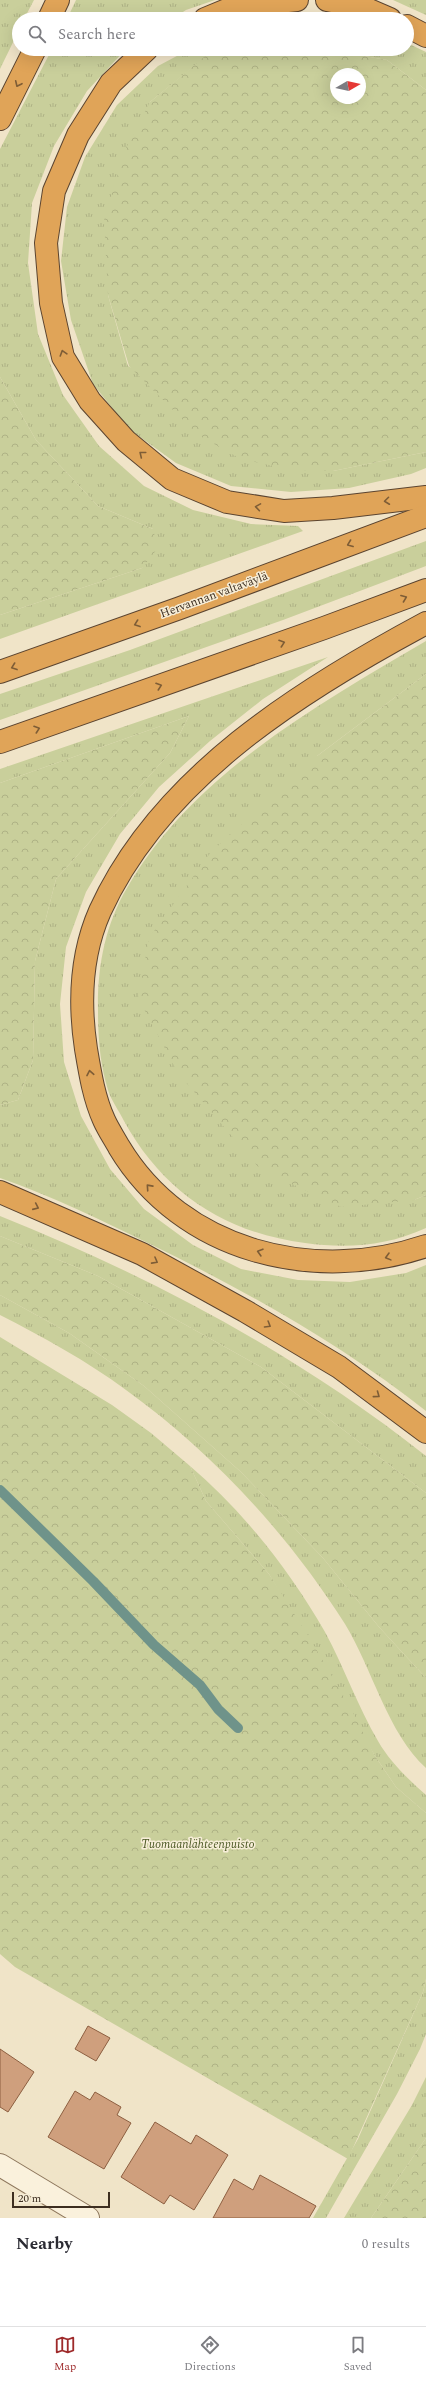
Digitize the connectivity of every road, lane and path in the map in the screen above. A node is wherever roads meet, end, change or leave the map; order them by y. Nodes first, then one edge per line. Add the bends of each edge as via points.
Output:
1 (58, 0) edge
2 (297, 0) edge
3 (327, 0) edge
4 (52, 12) edge
5 (223, 12) edge
6 (374, 12) edge
7 (414, 30) edge
8 (426, 36) edge
9 (32, 56) edge
10 (139, 56) edge
11 (0, 119) edge
12 (426, 497) edge
13 (426, 516) edge
14 (426, 590) edge
15 (426, 623) edge
16 (0, 672) edge
17 (0, 742) edge
18 (0, 1192) edge
19 (426, 1246) edge
20 (426, 1432) edge
21 (0, 2166) edge
22 (88, 2218) edge

1 - 4 highway
2 - 5 highway via 276,1
3 - 6 highway
7 - 8 highway
9 -> 11 highway
12 -> 10 highway via 284,511 227,502 172,479 126,441 90,401 63,357 51,304 46,244 54,191 78,135 111,82
13 -> 16 highway, Hervannan valtaväylä
17 -> 14 highway
19 -> 15 highway via 382,1259 321,1262 276,1257 230,1244 190,1220 157,1196 131,1166 104,1120 90,1078 81,996 87,952 100,912 130,855 163,813 255,729 308,691
18 -> 20 highway via 142,1254 245,1311 338,1367
21 - 22 street

